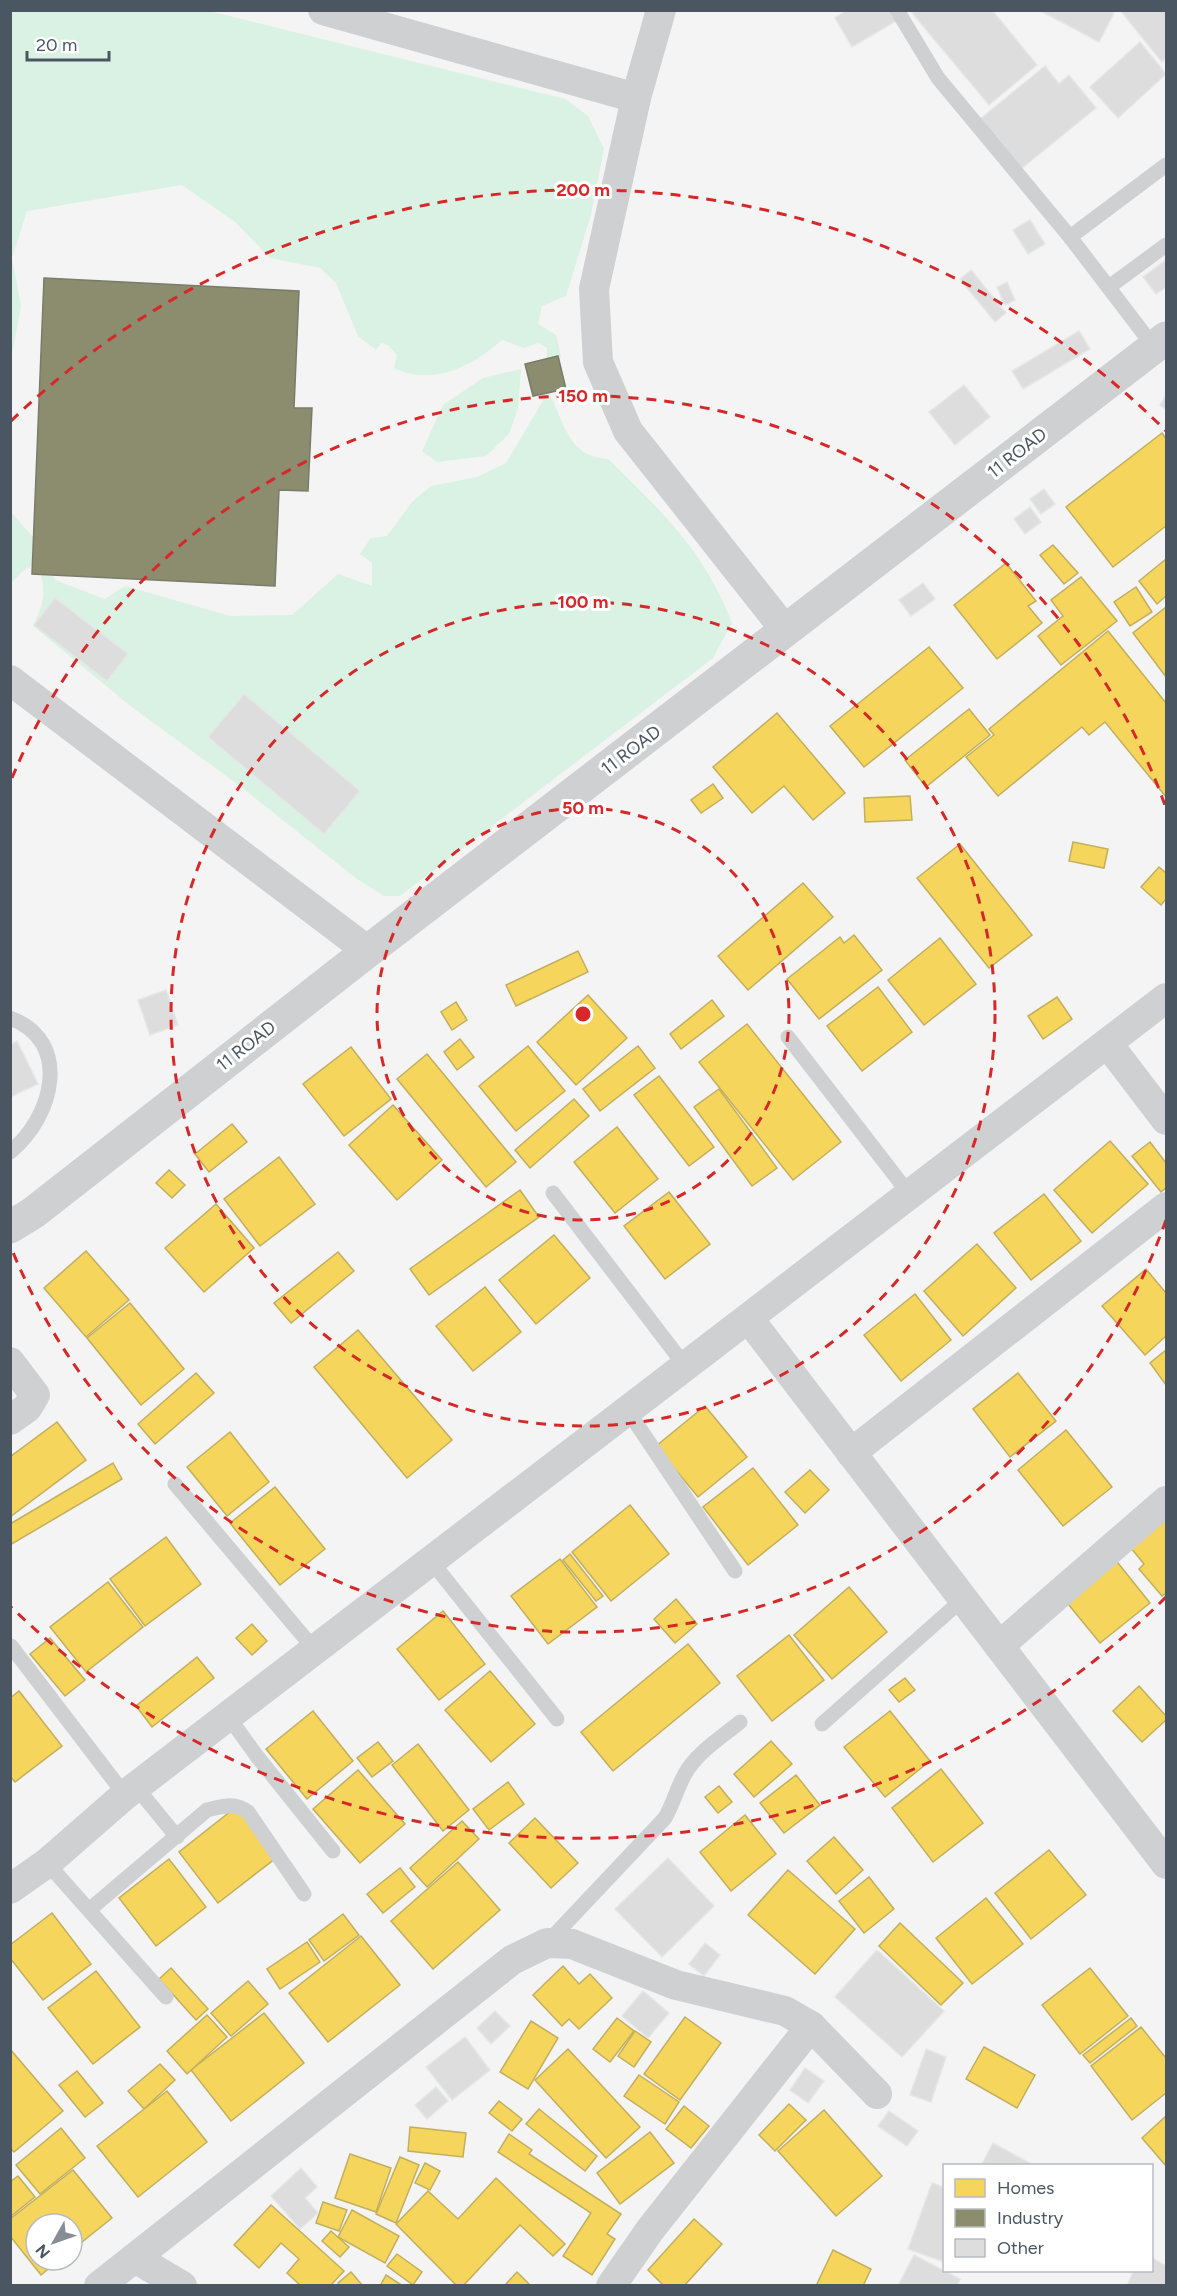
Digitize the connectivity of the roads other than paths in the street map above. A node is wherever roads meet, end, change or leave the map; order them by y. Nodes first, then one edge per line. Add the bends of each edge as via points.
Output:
1 (322, 10) edge
2 (661, 10) edge
3 (897, 10) edge
4 (636, 98) junction
5 (1167, 165) edge
6 (1070, 237) junction
7 (1167, 245) edge
8 (1109, 287) junction
9 (1160, 342) edge
10 (786, 631) junction
11 (10, 680) edge
12 (368, 951) junction
13 (1167, 998) edge
14 (10, 1018) edge
15 (788, 1037) dead end
16 (1108, 1044) junction
17 (1167, 1120) edge
18 (10, 1152) edge
19 (553, 1193) dead end
20 (910, 1195) junction
21 (1167, 1207) edge
22 (10, 1227) edge
23 (749, 1319) junction
24 (10, 1362) edge
25 (686, 1367) junction
26 (628, 1412) junction
27 (10, 1420) edge
28 (851, 1453) junction
29 (175, 1484) dead end
30 (1167, 1501) edge
31 (431, 1561) junction
32 (735, 1571) dead end
33 (963, 1599) junction
34 (11, 1646) edge
35 (999, 1646) junction
36 (315, 1650) junction
37 (228, 1716) junction
38 (557, 1719) dead end
39 (740, 1722) dead end
40 (822, 1724) dead end
41 (130, 1791) junction
42 (177, 1837) junction
43 (1161, 1845) edge
44 (333, 1851) dead end
45 (47, 1863) junction
46 (10, 1889) edge
47 (304, 1894) dead end
48 (89, 1910) junction
49 (547, 1942) junction
50 (166, 1997) dead end
51 (812, 2026) junction
52 (877, 2094) dead end
53 (135, 2258) junction
54 (99, 2286) edge
55 (182, 2286) edge
56 (611, 2286) edge

1 - 4 street
2 - 4 street
3 - 6 lane via 938,78
4 - 10 street via 594,289 598,362 628,431
5 - 6 lane
6 - 8 lane
7 - 8 lane
8 - 9 lane
9 - 10 street, 11 ROAD
10 - 12 street, 11 ROAD
11 - 12 street
12 - 22 street, 11 ROAD
13 - 16 street
14 - 18 lane via 27,1024 44,1042 52,1070 43,1108 24,1141
15 - 20 lane
16 - 17 street
16 - 20 street
19 - 25 lane
20 - 23 street
21 - 28 street
23 - 25 street
23 - 28 street
24 - 27 street via 35,1395 27,1408
25 - 26 street
26 - 31 street
26 - 32 lane
28 - 33 street
29 - 36 lane
30 - 35 street
31 - 36 street
31 - 38 lane
33 - 35 street
33 - 40 lane
34 - 41 lane
35 - 43 street
36 - 37 street
37 - 41 street
37 - 44 lane
39 - 49 lane via 692,1763 665,1818
41 - 42 lane
41 - 45 street
42 - 47 lane via 207,1810 238,1804 248,1812
42 - 48 lane
45 - 46 street
45 - 48 lane
48 - 50 lane
49 - 51 street via 572,1944 676,1985 785,2011
49 - 53 street via 512,1960
51 - 52 street
51 - 56 street via 650,2230
53 - 54 street
53 - 55 street

